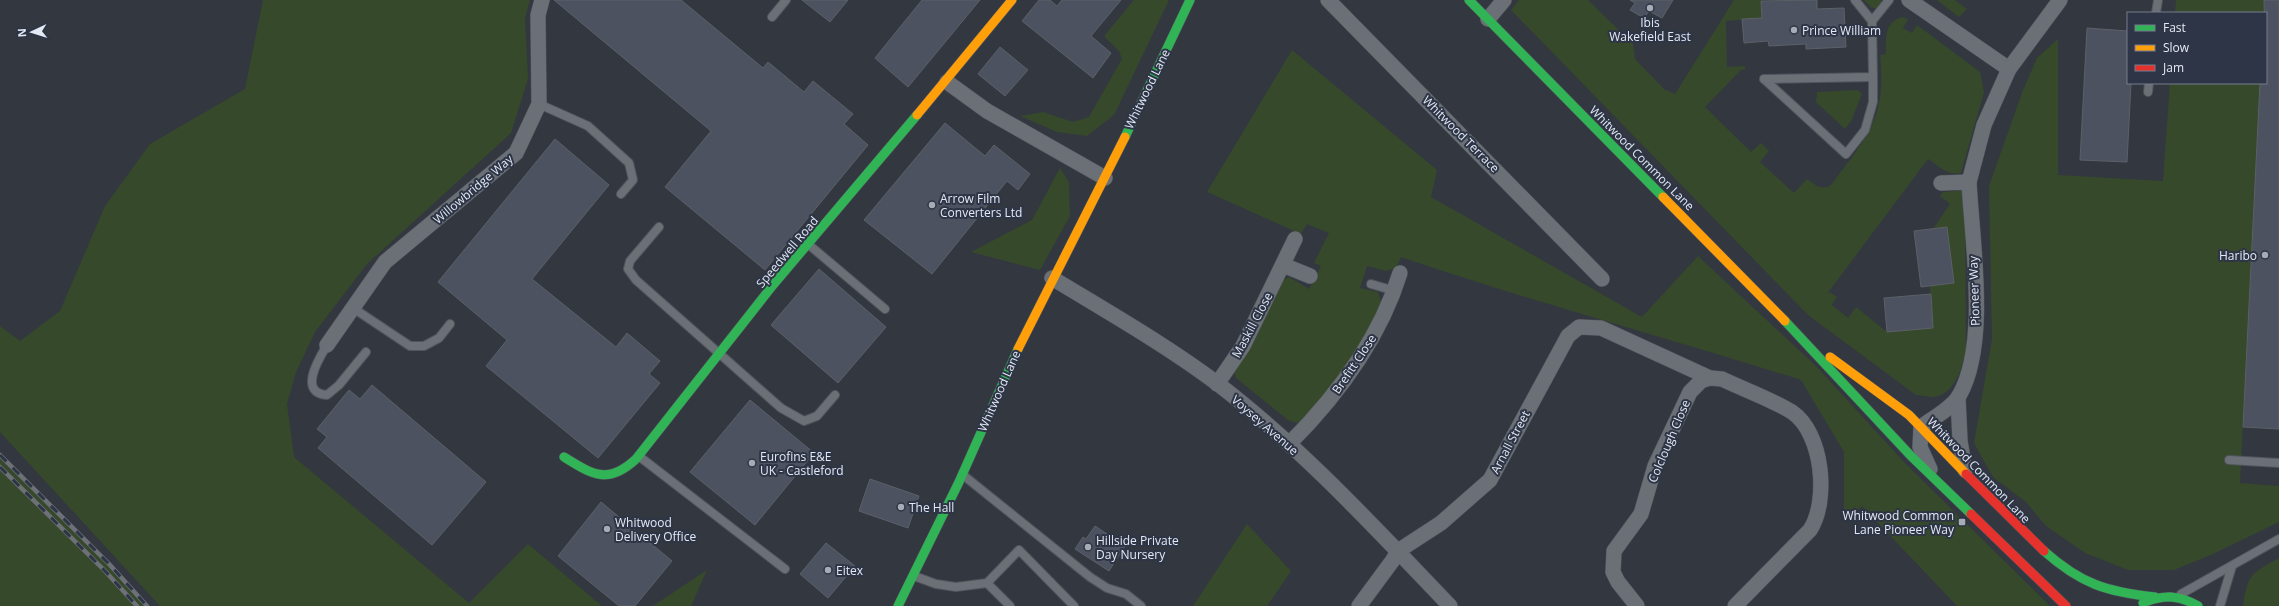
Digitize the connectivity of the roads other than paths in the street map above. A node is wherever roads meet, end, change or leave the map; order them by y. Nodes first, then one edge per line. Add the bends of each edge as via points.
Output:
1 (542, 0) edge
2 (786, 0) edge
3 (1012, 0) edge
4 (1190, 0) edge
5 (1328, 0) edge
6 (1469, 0) edge
7 (1504, 0) edge
8 (1855, 0) edge
9 (1889, 0) edge
10 (1909, 0) edge
11 (2060, 0) edge
12 (2158, 0) edge
13 (2156, 12) edge
14 (772, 17) dead end
15 (1488, 19) junction
16 (1872, 21) junction
17 (2009, 69) junction
18 (1873, 77) junction
19 (947, 82) junction
20 (539, 104) junction
21 (1105, 178) junction
22 (1969, 182) junction
23 (1942, 183) dead end
24 (621, 194) dead end
25 (659, 227) dead end
26 (1294, 239) dead end
27 (808, 244) junction
28 (1283, 265) junction
29 (1400, 273) dead end
30 (1310, 276) dead end
31 (1595, 277) dead end
32 (1052, 278) junction
33 (1371, 284) dead end
34 (1395, 291) junction
35 (354, 308) junction
36 (885, 309) dead end
37 (450, 324) dead end
38 (1797, 333) junction
39 (328, 346) joint
40 (366, 352) dead end
41 (718, 353) junction
42 (1710, 378) junction
43 (1217, 384) junction
44 (835, 395) dead end
45 (1958, 397) junction
46 (1939, 414) junction
47 (1909, 415) junction
48 (1921, 427) junction
49 (1290, 444) junction
50 (639, 456) junction
51 (564, 457) dead end
52 (2229, 460) dead end
53 (2279, 463) edge
54 (1965, 470) junction
55 (962, 474) junction
56 (1934, 476) junction
57 (2279, 539) edge
58 (1398, 551) junction
59 (2232, 566) junction
60 (785, 569) dead end
61 (914, 576) junction
62 (987, 583) junction
63 (2176, 596) junction
64 (2155, 597) junction
65 (898, 606) edge
66 (1010, 606) edge
67 (1074, 606) edge
68 (1141, 606) edge
69 (1359, 606) edge
70 (1450, 606) edge
71 (1637, 606) edge
72 (1735, 606) edge
73 (2066, 606) edge
74 (2139, 606) edge
75 (2198, 606) edge
76 (2220, 606) edge

1 - 20 street, Willowbridge Way via 538,15
2 - 14 lane
3 - 19 main road, Speedwell Road
4 - 21 main road, Whitwood Lane
5 - 31 street, Whitwood Terrace
6 - 15 main road, Whitwood Common Lane
7 - 15 street
8 - 16 lane
9 - 16 lane
10 - 17 street
11 - 17 street, Pioneer Way
12 - 13 lane
15 - 38 main road, Whitwood Common Lane
16 - 18 lane
17 - 22 street, Pioneer Way via 1984,126
18 - 18 lane via 1873,102 1866,130 1846,154 1764,79
19 - 21 street via 987,111
19 - 27 main road, Speedwell Road
20 - 24 lane via 588,126 629,163 633,180
20 - 35 street, Willowbridge Way via 516,153 385,262
21 - 32 main road, Whitwood Lane
22 - 23 street
22 - 45 street, Pioneer Way via 1976,308 1975,341 1970,372
25 - 41 lane via 630,261 628,269 636,280
26 - 28 street, Maskill Close
27 - 36 lane
27 - 41 main road, Speedwell Road
28 - 30 street
28 - 43 street, Maskill Close via 1243,346
29 - 34 street, Brefitt Close
32 - 43 street, Voysey Avenue via 1125,322
32 - 55 main road, Whitwood Lane
33 - 34 lane
34 - 49 street, Brefitt Close via 1378,328 1351,370 1318,415
35 - 37 lane via 410,346 424,346 439,338
35 - 39 street, Willowbridge Way
38 - 47 main road, Whitwood Common Lane
38 - 56 main road, Whitwood Common Lane via 1852,394
39 - 40 lane via 313,372 313,386 321,395 327,395 340,385
41 - 44 lane via 781,408 804,422 818,416
41 - 50 main road, Speedwell Road
42 - 58 street, Arnall Street via 1602,328 1579,328 1568,336 1490,480 1441,522
42 - 71 street, Colclough Close via 1701,381 1690,392 1655,466 1641,514 1614,551 1613,572 1621,587
42 - 72 street via 1722,379 1792,412 1803,422 1811,436 1820,476 1820,506 1817,520
43 - 49 street, Voysey Avenue
45 - 46 street, Pioneer Way
45 - 54 street, Pioneer Way via 1960,441
46 - 47 street
46 - 48 street, Pioneer Way
47 - 48 main road, Whitwood Common Lane
48 - 54 main road, Whitwood Common Lane
48 - 56 street via 1920,447
49 - 58 street, Voysey Avenue
50 - 51 main road, Speedwell Road via 617,474 595,476
50 - 60 lane
52 - 53 lane
54 - 64 main road, Whitwood Common Lane via 2026,536 2065,570 2093,585 2125,594
55 - 61 main road, Whitwood Lane
55 - 68 lane via 1090,577 1107,588 1126,594
56 - 73 main road, Whitwood Common Lane
57 - 59 lane
58 - 69 street
58 - 70 street, Voysey Avenue
59 - 63 lane
59 - 76 lane
61 - 62 lane via 936,584 956,587
61 - 65 main road, Whitwood Lane
62 - 66 lane
62 - 67 lane via 1019,550
63 - 64 main road, Whitwood Common Lane
63 - 75 main road
64 - 74 main road

